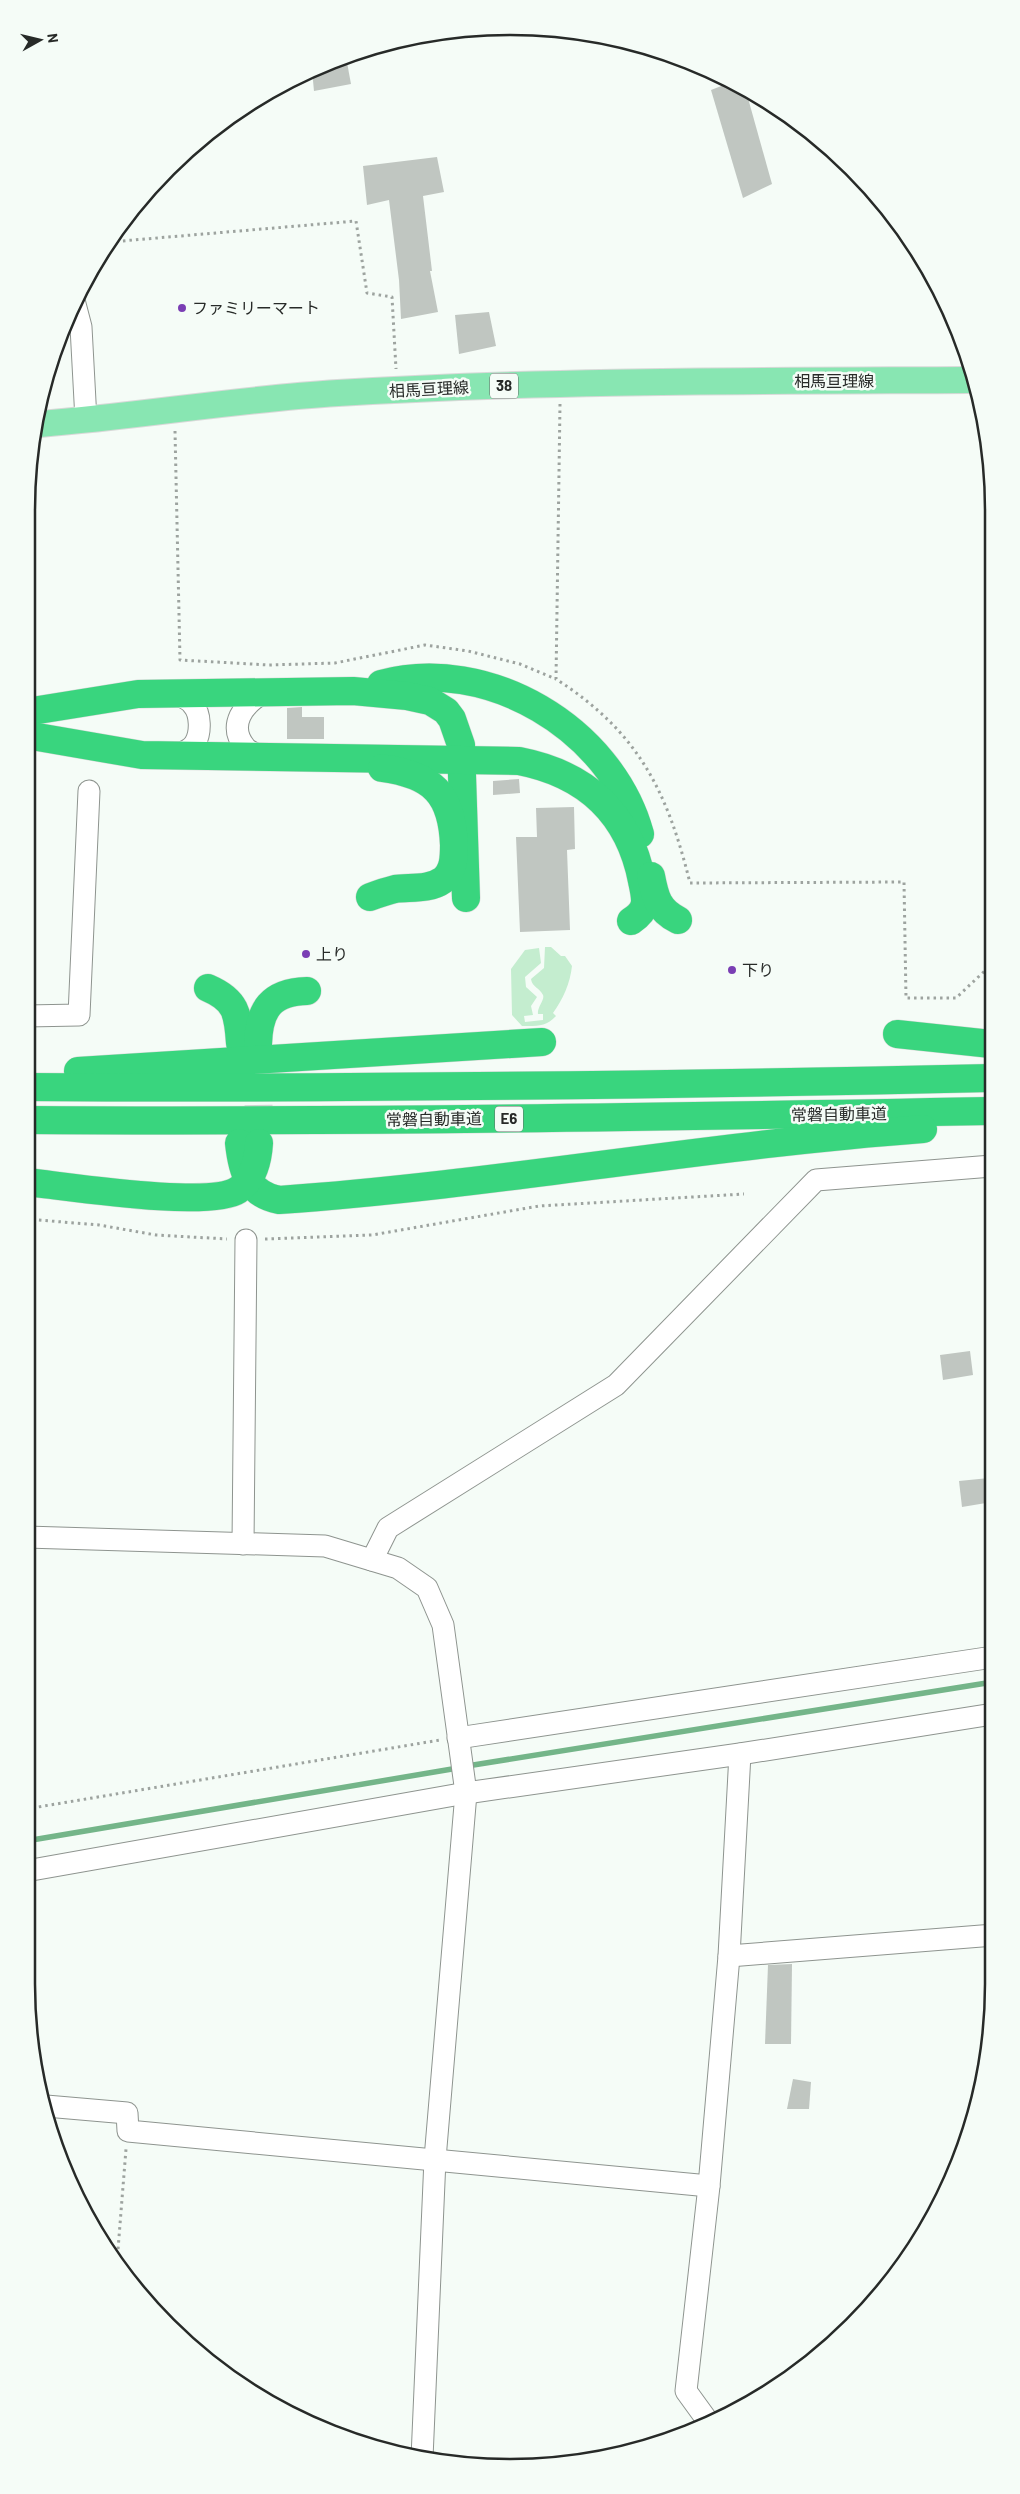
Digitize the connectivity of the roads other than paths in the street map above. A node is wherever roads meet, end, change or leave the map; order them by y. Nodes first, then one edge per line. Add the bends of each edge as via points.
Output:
1 (78, 314) edge
2 (967, 380) edge
3 (86, 420) junction
4 (43, 424) edge
5 (353, 691) junction
6 (263, 693) junction
7 (177, 694) junction
8 (35, 711) edge
9 (35, 737) edge
10 (175, 756) junction
11 (261, 757) junction
12 (346, 759) junction
13 (463, 759) junction
14 (89, 791) dead end
15 (370, 897) dead end
16 (466, 898) dead end
17 (678, 920) dead end
18 (631, 921) dead end
19 (208, 988) dead end
20 (307, 991) dead end
21 (35, 1016) edge
22 (897, 1034) dead end
23 (542, 1042) dead end
24 (985, 1043) edge
25 (35, 1073) edge
26 (985, 1078) edge
27 (35, 1087) edge
28 (985, 1110) edge
29 (35, 1120) edge
30 (985, 1124) edge
31 (249, 1143) tunnel mouth
32 (985, 1167) edge
33 (248, 1180) junction
34 (35, 1183) edge
35 (246, 1240) road end
36 (35, 1537) edge
37 (243, 1544) junction
38 (372, 1560) junction
39 (985, 1658) edge
40 (985, 1715) edge
41 (458, 1738) junction
42 (740, 1754) junction
43 (466, 1793) junction
44 (35, 1869) edge
45 (985, 1936) edge
46 (729, 1956) junction
47 (51, 2106) edge
48 (436, 2159) junction
49 (709, 2186) junction
50 (706, 2417) edge
51 (422, 2451) edge

1 - 3 street
2 - 3 main road, 相馬亘理線 / 38 via 560,384 398,390 336,393
3 - 4 main road, 相馬亘理線 / 38
5 - 6 highway
5 - 13 highway via 407,696 438,705 458,729
5 - 17 highway via 395,680 460,679 527,700 556,719 582,739 625,796 639,828 658,903 665,914
6 - 7 highway
6 - 11 street via 242,709 238,720 238,734 245,748
7 - 8 highway via 138,694
7 - 10 street via 198,712 200,728 195,743
9 - 10 highway via 142,755
10 - 11 highway
11 - 12 highway
12 - 13 highway
12 - 15 highway via 425,782 442,796 451,813 454,856 450,873 425,887 395,889
13 - 16 highway
13 - 18 highway via 519,760 544,766 570,776 606,804 621,823 639,864 645,906
14 - 21 street via 79,1015
19 - 20 highway via 230,1001 249,1043 270,1002 281,995
22 - 24 highway
23 - 25 highway
26 - 27 highway, 常磐自動車道 / E6 via 293,1088
28 - 29 highway, 常磐自動車道 / E6 via 331,1121
30 - 33 highway via 770,1144 381,1193 279,1200 267,1198
31 - 33 highway via 258,1158
32 - 38 street via 816,1180 616,1385 388,1528
33 - 34 highway via 238,1190 211,1198 155,1196
35 - 37 street
36 - 37 street
37 - 38 street via 325,1546
38 - 41 street via 398,1568 427,1588 443,1625
39 - 41 street
40 - 42 street
41 - 43 street
42 - 43 street
42 - 46 street
43 - 44 street
43 - 48 street
45 - 46 street
46 - 49 street
47 - 48 street via 127,2113 128,2131
48 - 49 street
48 - 51 street
49 - 50 street via 686,2391

